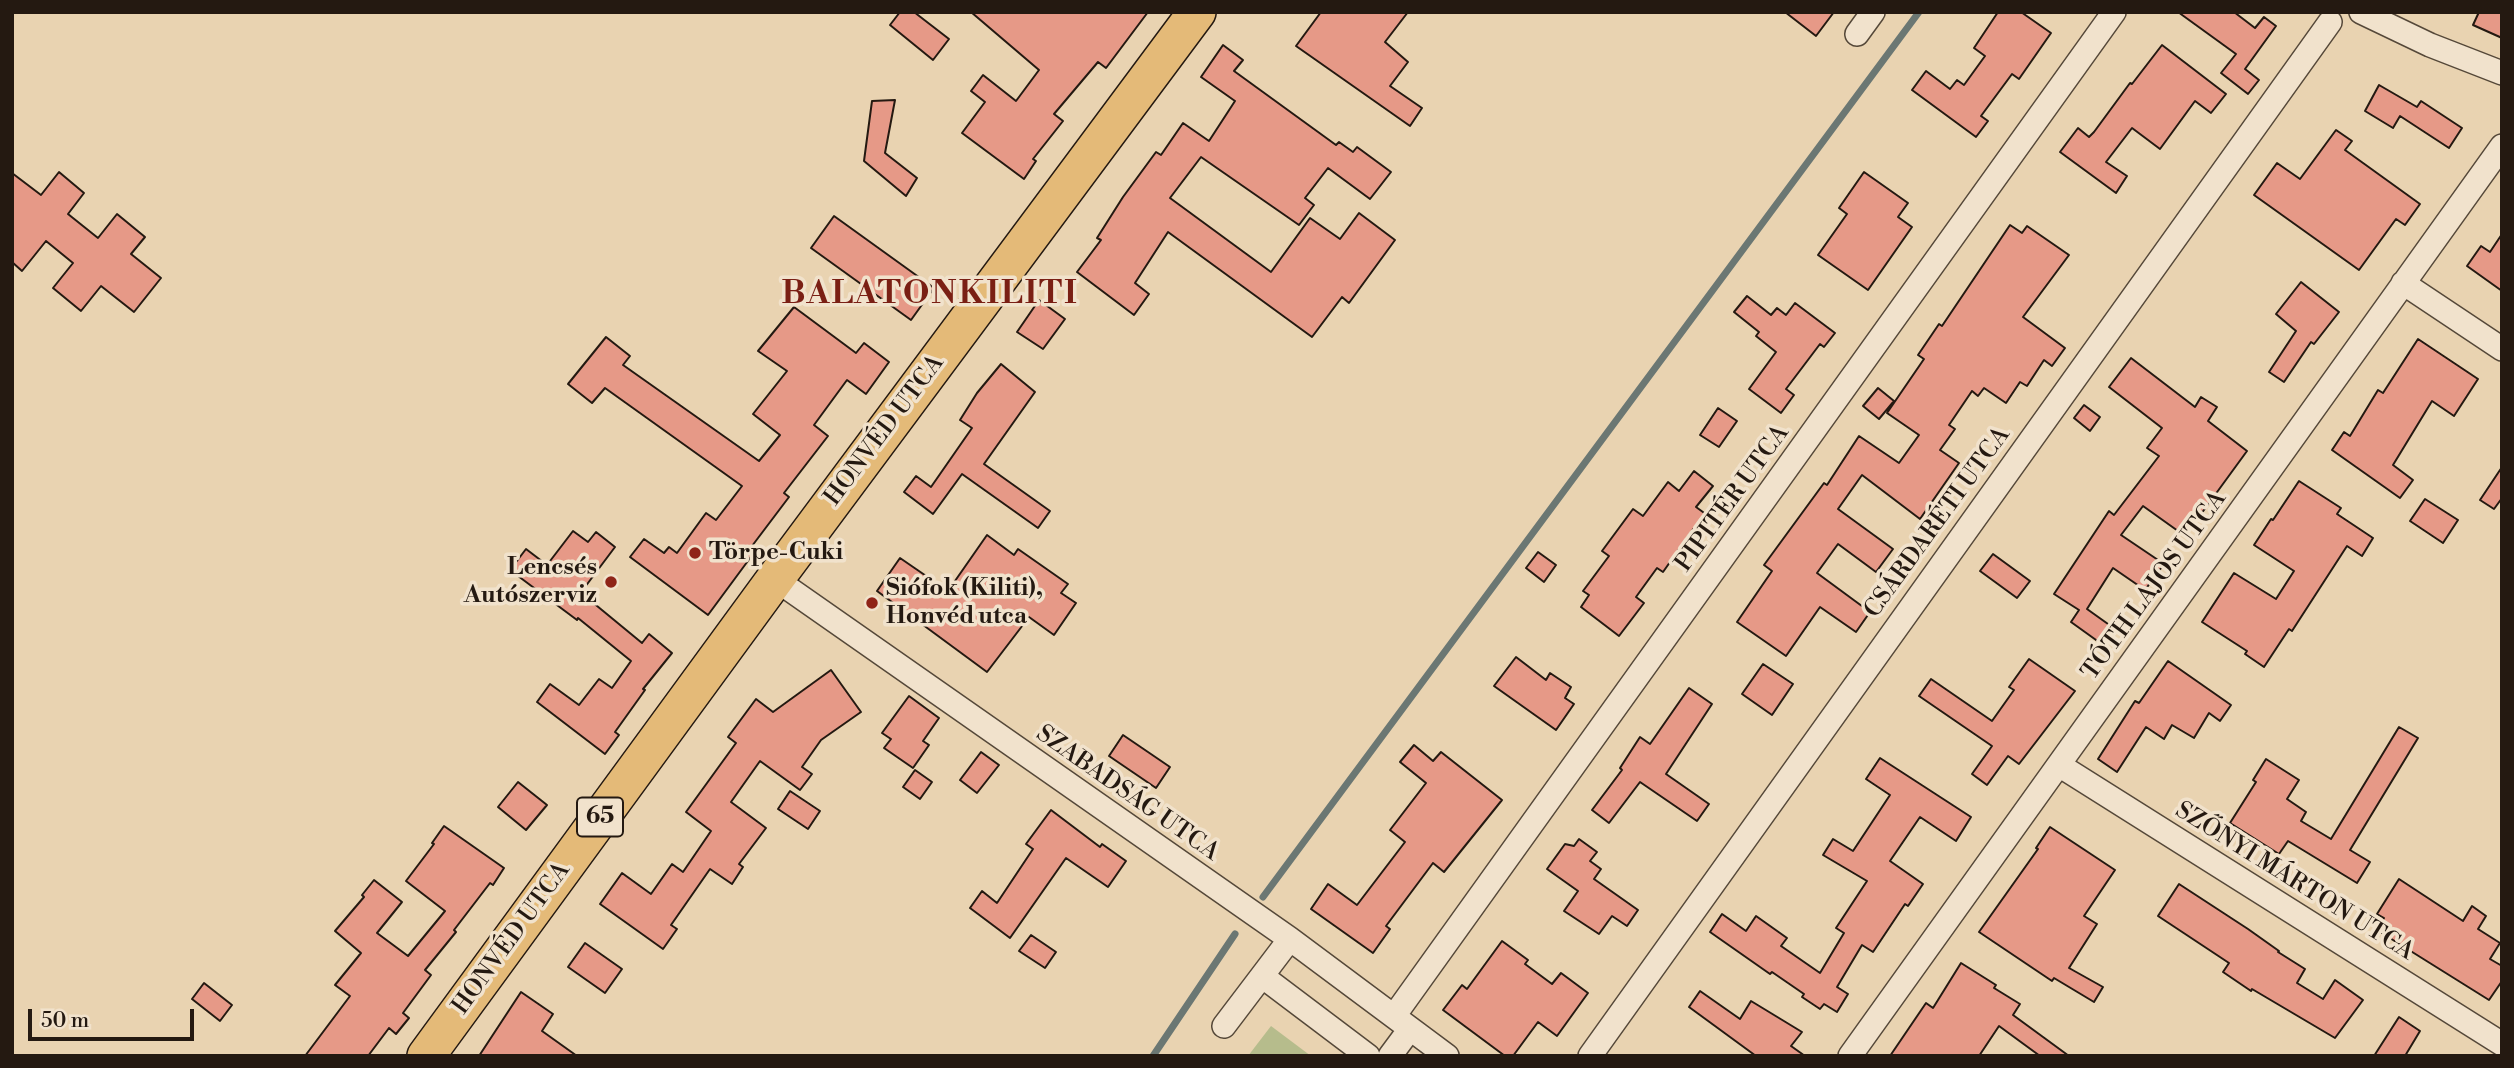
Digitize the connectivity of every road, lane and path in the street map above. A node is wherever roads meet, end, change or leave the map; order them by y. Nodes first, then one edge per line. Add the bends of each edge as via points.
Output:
1 (1197, 12) edge
2 (1873, 12) edge
3 (2114, 12) edge
4 (2351, 12) edge
5 (2361, 12) edge
6 (2323, 17) edge
7 (1857, 34) dead end
8 (2502, 73) edge
9 (2502, 146) edge
10 (2403, 283) junction
11 (2502, 349) edge
12 (775, 579) junction
13 (2059, 765) junction
14 (1290, 939) junction
15 (1262, 976) junction
16 (1402, 1022) junction
17 (1224, 1026) dead end
18 (2502, 1044) edge
19 (426, 1056) edge
20 (1368, 1056) edge
21 (1390, 1056) edge
22 (1447, 1056) edge
23 (1590, 1056) edge
24 (1850, 1056) edge

1 - 12 main road, HONVÉD UTCA / 65
2 - 7 street
3 - 16 street, PIPITÉR UTCA
4 - 6 street
5 - 8 street
6 - 23 street, CSÁRDARÉTI UTCA
9 - 10 street, TÓTH LAJOS UTCA
10 - 11 street
10 - 13 street, TÓTH LAJOS UTCA
12 - 14 street, SZABADSÁG UTCA
12 - 19 main road, HONVÉD UTCA / 65
13 - 18 street, SZŐNYI MÁRTON UTCA
13 - 24 street, TÓTH LAJOS UTCA
14 - 15 street
14 - 16 street, SZABADSÁG UTCA
15 - 17 street
15 - 20 street
16 - 21 street, PIPITÉR UTCA
16 - 22 street, SZABADSÁG UTCA

